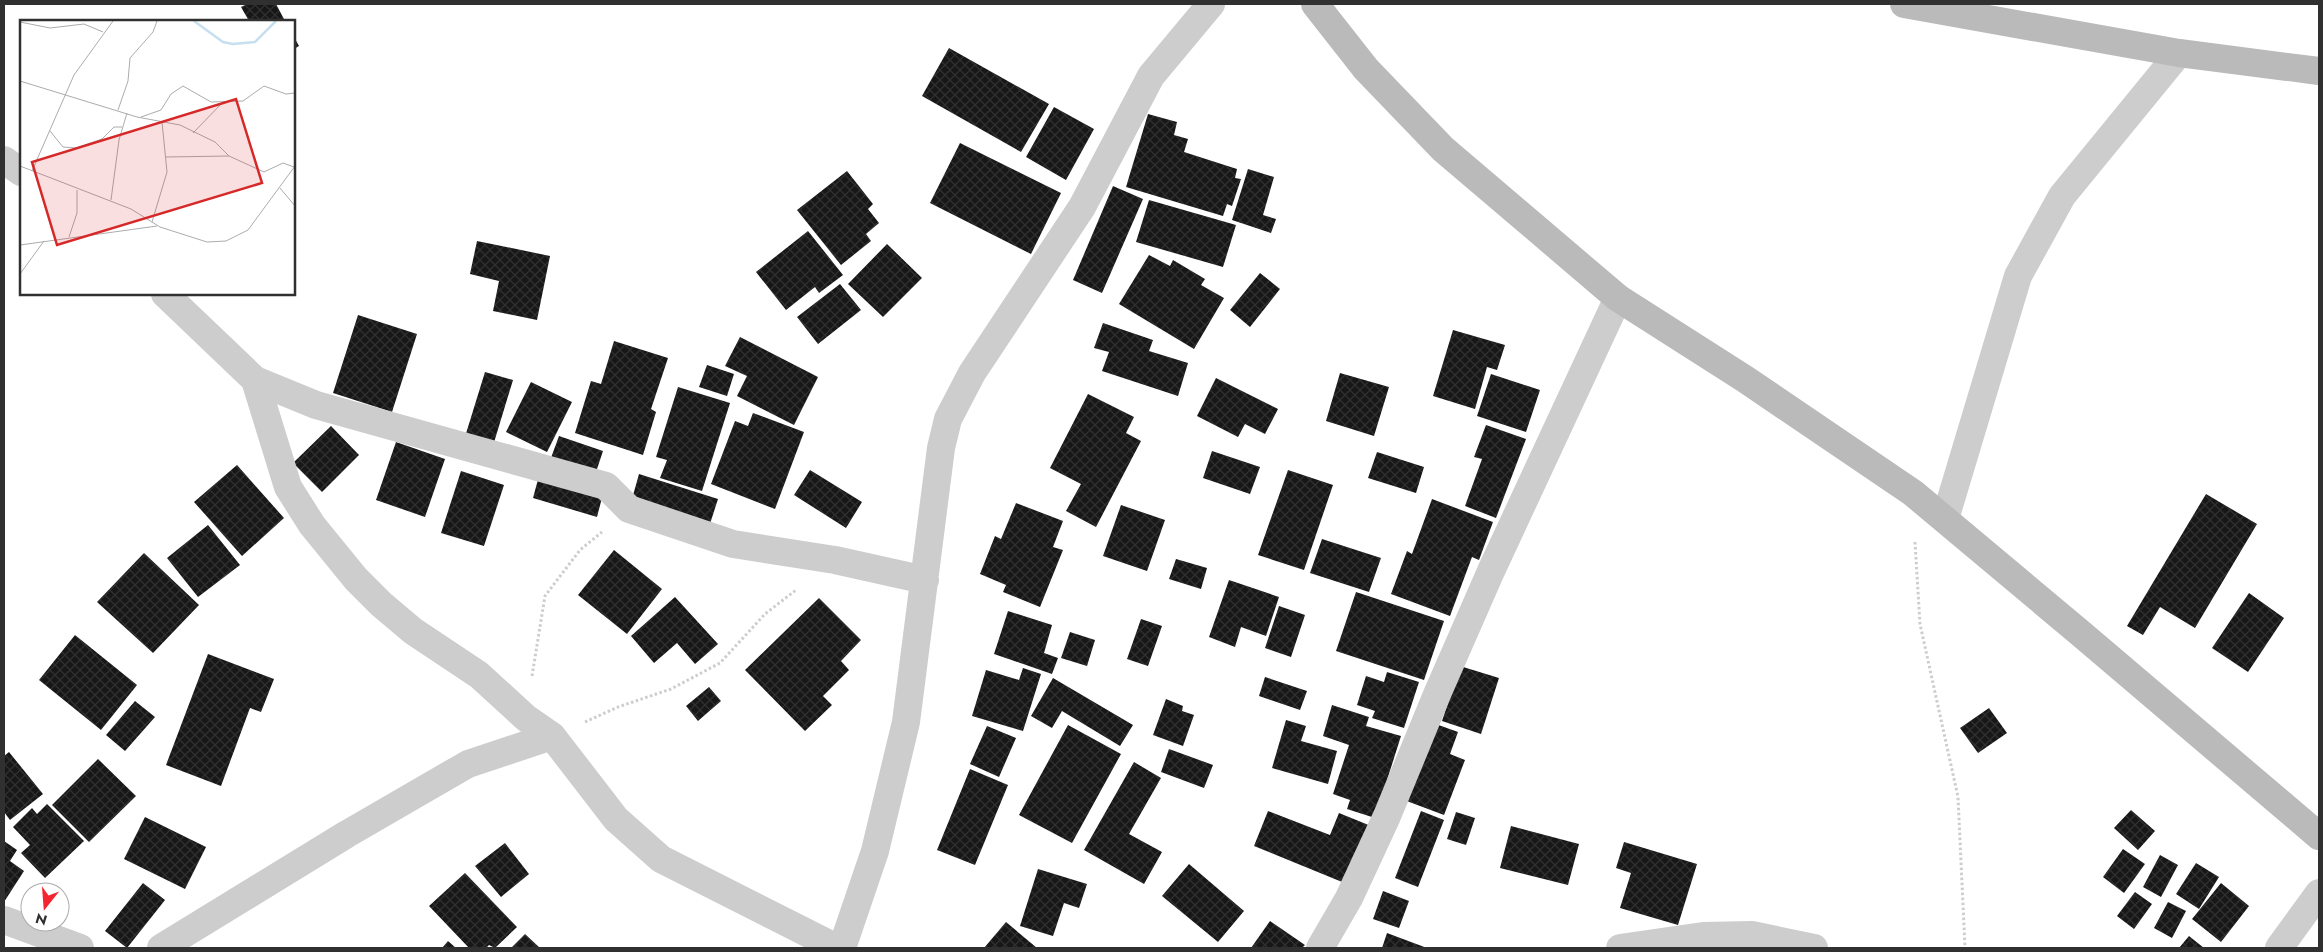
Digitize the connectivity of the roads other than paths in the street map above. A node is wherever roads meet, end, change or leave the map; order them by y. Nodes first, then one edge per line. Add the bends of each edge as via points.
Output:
1 (1212, 4) edge
2 (1315, 4) edge
3 (1904, 4) edge
4 (2179, 53) junction
5 (2319, 71) edge
6 (4, 160) edge
7 (20, 171) edge
8 (166, 295) edge
9 (1618, 298) junction
10 (255, 380) junction
11 (1945, 519) junction
12 (925, 580) junction
13 (552, 736) junction
14 (2319, 836) edge
15 (2319, 893) edge
16 (4, 920) edge
17 (80, 948) edge
18 (161, 948) edge
19 (837, 948) edge
20 (842, 948) edge
21 (1320, 948) edge
22 (1620, 948) edge
23 (1814, 948) edge
24 (2279, 948) edge

1 - 12 street via 1150,76 1082,207 972,373 948,419 941,448
2 - 9 street via 1366,69 1443,149
3 - 4 street
4 - 5 street
4 - 11 street via 2062,196 2018,276
6 - 7 street
8 - 10 street
9 - 11 street via 1745,379
9 - 21 street via 1491,571 1384,825 1349,898
10 - 12 street via 326,408 606,486 629,509 733,544 835,560
10 - 13 street via 288,486 312,525 356,579 413,631 479,675 526,718
11 - 14 street
12 - 20 street via 906,722 875,852
13 - 18 street via 468,764
13 - 19 street via 616,819 661,859
15 - 24 street
16 - 17 street
22 - 23 street via 1703,936 1752,936

